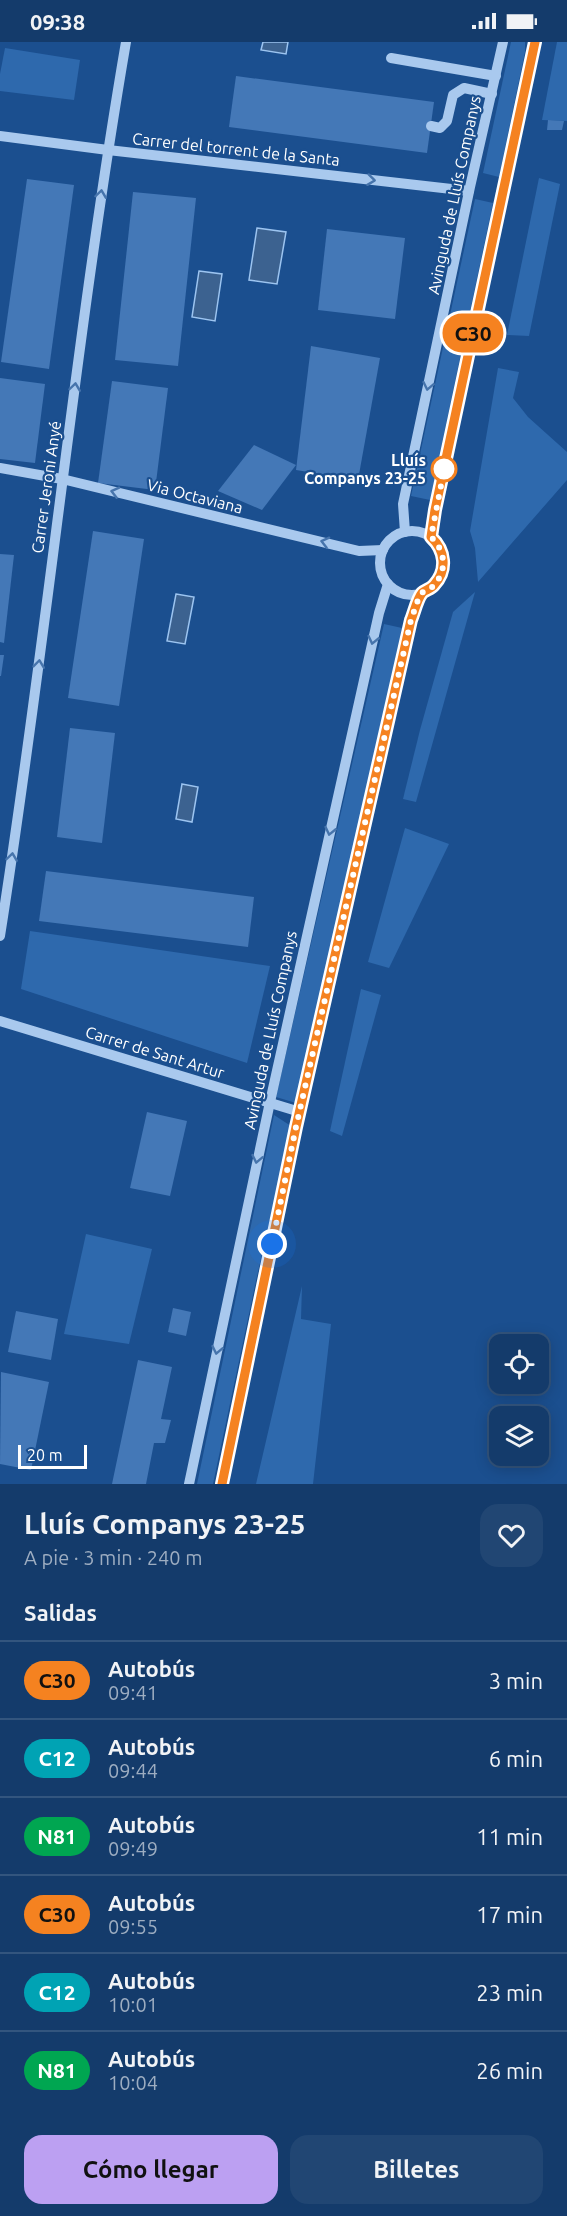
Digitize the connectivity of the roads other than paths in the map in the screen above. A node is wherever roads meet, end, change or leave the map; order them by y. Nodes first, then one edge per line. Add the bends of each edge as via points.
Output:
1 (126, 42) edge
2 (503, 42) edge
3 (535, 42) edge
4 (391, 58) dead end
5 (496, 76) junction
6 (492, 93) junction
7 (431, 126) dead end
8 (0, 136) edge
9 (108, 150) junction
10 (469, 191) junction
11 (0, 468) edge
12 (63, 479) junction
13 (405, 532) junction
14 (431, 537) junction
15 (383, 550) junction
16 (388, 584) junction
17 (422, 593) junction
18 (0, 936) edge
19 (0, 1022) edge
20 (270, 1102) junction
21 (300, 1112) junction
22 (189, 1484) edge
23 (222, 1484) edge

1 - 9 street, Carrer Jeroni Anyé
2 - 5 street, Avinguda de Lluís Companys
3 - 14 street
4 - 5 street
5 - 6 street, Avinguda de Lluís Companys
6 - 7 street via 464,88 453,95 447,121 440,128
6 - 10 street, Avinguda de Lluís Companys
8 - 9 street, Carrer del torrent de la Santa
9 -> 10 street, Carrer del torrent de la Santa
12 -> 9 street, Carrer Jeroni Anyé
10 -> 13 street, Avinguda de Lluís Companys via 404,504
11 - 12 street, Via Octaviana
15 -> 12 street, Via Octaviana via 359,551
18 -> 12 street, Carrer Jeroni Anyé
13 - 14 street via 418,531
13 - 15 street via 396,535
14 - 17 street via 444,563 436,583
15 - 16 street via 381,571
16 - 17 street via 403,593
16 -> 20 street, Avinguda de Lluís Companys
17 - 21 street via 411,620
19 - 20 street, Carrer de Sant Artur
20 - 21 street, Carrer de Sant Artur
20 -> 22 street, Avinguda de Lluís Companys
21 - 23 street

